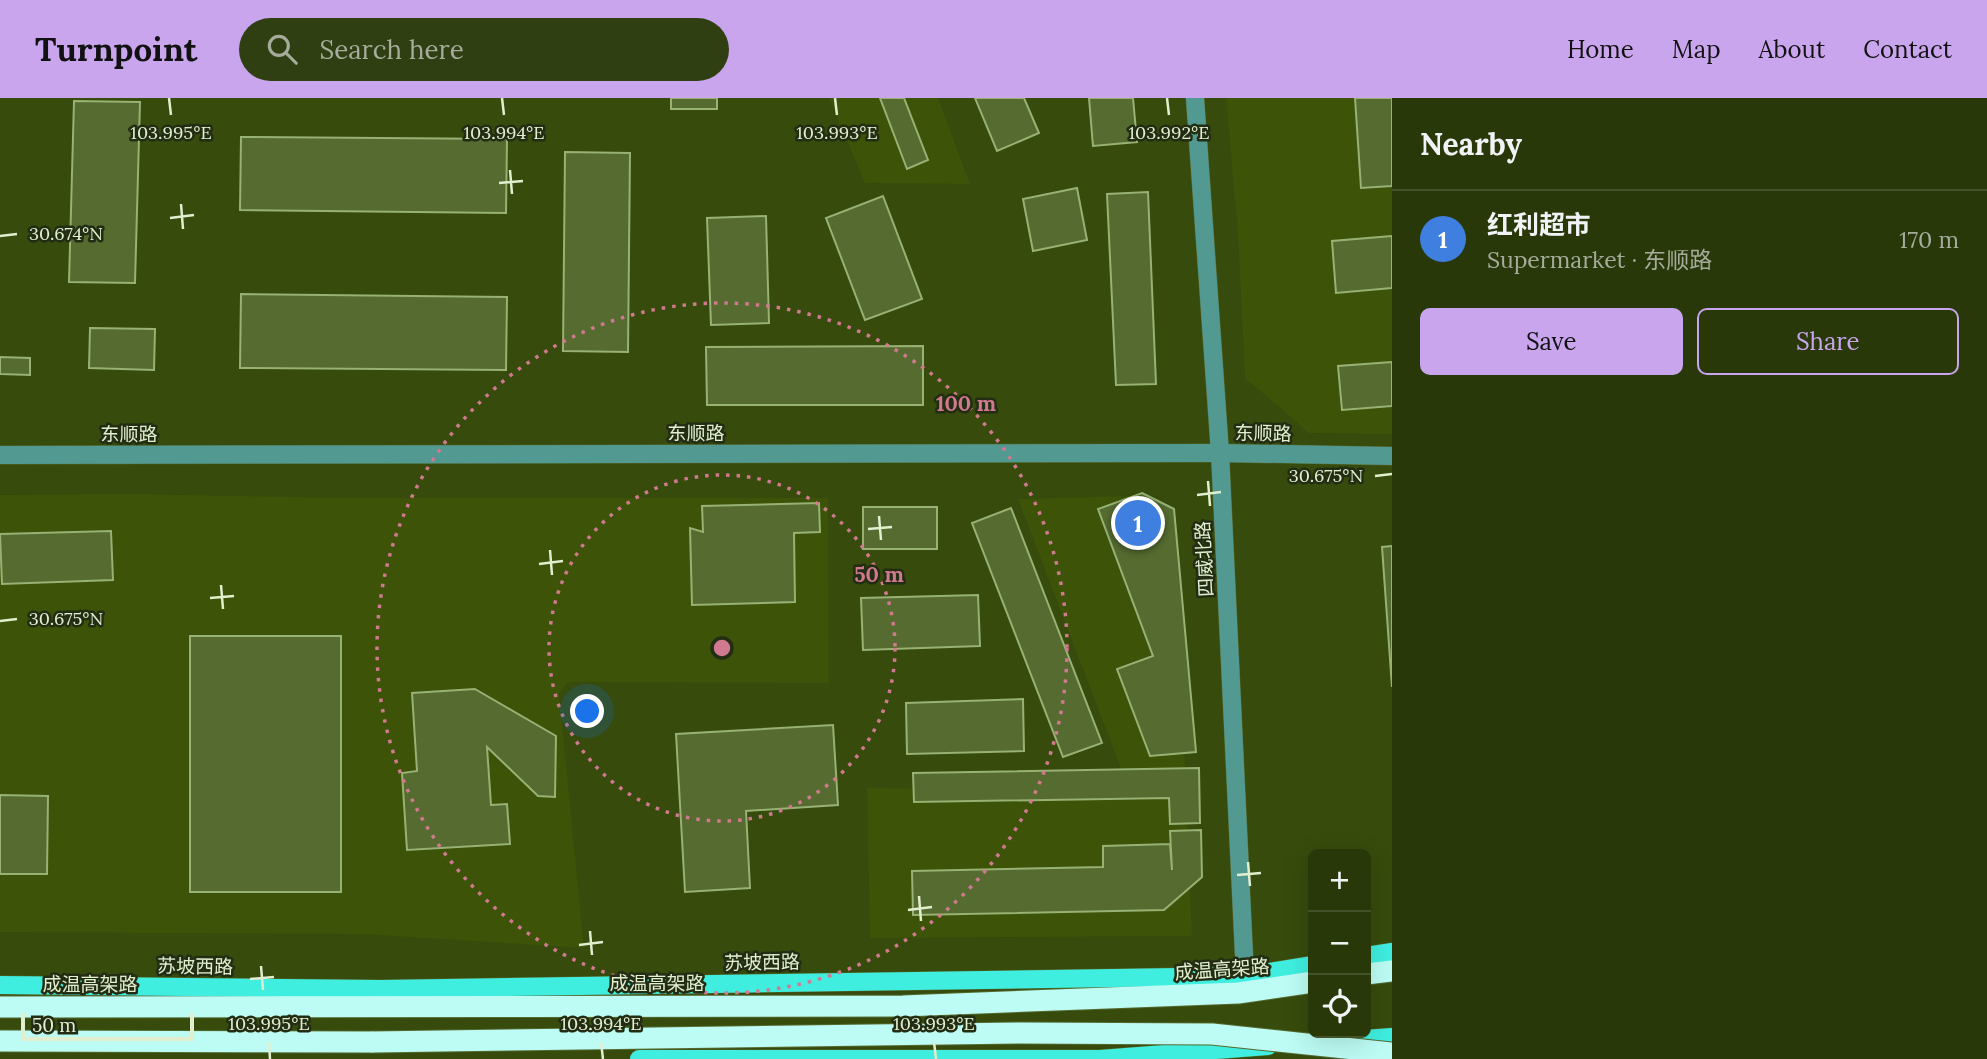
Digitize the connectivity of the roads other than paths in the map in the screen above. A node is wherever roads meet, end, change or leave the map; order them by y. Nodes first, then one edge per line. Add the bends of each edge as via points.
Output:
1 (1195, 98) edge
2 (1220, 453) junction
3 (0, 455) edge
4 (1392, 456) edge
5 (1392, 952) edge
6 (1371, 955) edge
7 (1308, 966) edge
8 (1392, 971) edge
9 (1371, 973) edge
10 (1245, 976) junction
11 (1308, 983) edge
12 (0, 985) edge
13 (0, 1007) edge
14 (1392, 1037) edge
15 (0, 1041) edge
16 (1392, 1053) edge
17 (639, 1059) edge

1 - 2 street, 四威北路
2 - 3 street, 东顺路
2 - 4 street, 东顺路
2 - 10 street, 四威北路
5 - 6 main road
7 - 10 main road, 苏坡西路
8 - 9 highway
10 - 12 main road, 苏坡西路 via 382,989
11 - 13 highway, 成温高架路 via 1238,993 904,1006
14 - 17 main road via 1100,1059
15 - 16 highway, bridge via 1198,1034

